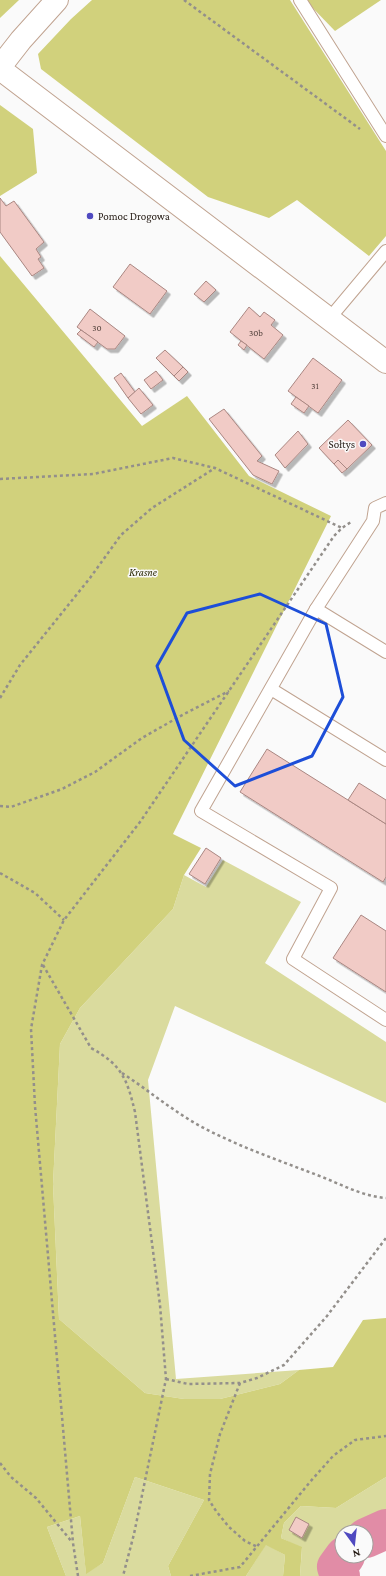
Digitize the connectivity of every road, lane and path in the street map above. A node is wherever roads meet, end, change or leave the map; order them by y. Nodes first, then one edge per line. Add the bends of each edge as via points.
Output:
1 (57, 0) edge
2 (184, 0) edge
3 (300, 0) edge
4 (0, 68) edge
5 (361, 130) dead end
6 (386, 136) edge
7 (386, 251) edge
8 (329, 319) junction
9 (386, 362) edge
10 (215, 468) junction
11 (0, 479) edge
12 (386, 502) edge
13 (342, 528) dead end
14 (334, 536) dead end
15 (316, 609) junction
16 (386, 652) edge
17 (271, 689) junction
18 (229, 690) junction
19 (0, 698) edge
20 (386, 760) edge
21 (0, 806) edge
22 (0, 873) edge
23 (64, 920) junction
24 (42, 964) junction
25 (386, 1020) edge
26 (122, 1072) junction
27 (386, 1198) edge
28 (386, 1238) edge
29 (166, 1379) junction
30 (240, 1383) junction
31 (386, 1436) edge
32 (0, 1462) edge
33 (73, 1543) junction
34 (258, 1547) junction
35 (78, 1576) edge
36 (123, 1576) edge
37 (190, 1576) edge

1 - 4 street via 20,40
2 - 5 path
3 - 6 lane
4 - 8 street
7 - 8 lane
8 - 9 street
10 - 11 path via 173,458 93,474
10 - 13 path
10 - 19 path via 152,508 121,535 20,665
12 - 15 lane via 375,508 373,521
14 - 18 path
15 - 16 lane
15 - 17 lane
17 - 20 lane
17 - 25 lane via 201,812 331,888 293,958
18 - 21 path via 142,738 95,772 62,789 11,807
18 - 23 path via 140,822
22 - 23 path via 35,893
23 - 24 path
24 - 26 path via 91,1048 104,1055
24 - 33 path via 32,1029 35,1106
26 - 27 path via 199,1125 357,1193
26 - 29 path via 135,1112 160,1305
28 - 30 path via 327,1316 284,1365
29 - 30 path via 188,1384
29 - 36 path
30 - 34 path via 220,1434 210,1474 209,1500 229,1527 245,1541
31 - 34 path via 355,1440 333,1456
32 - 33 path via 11,1477 36,1498
33 - 35 path
34 - 37 path via 240,1567

